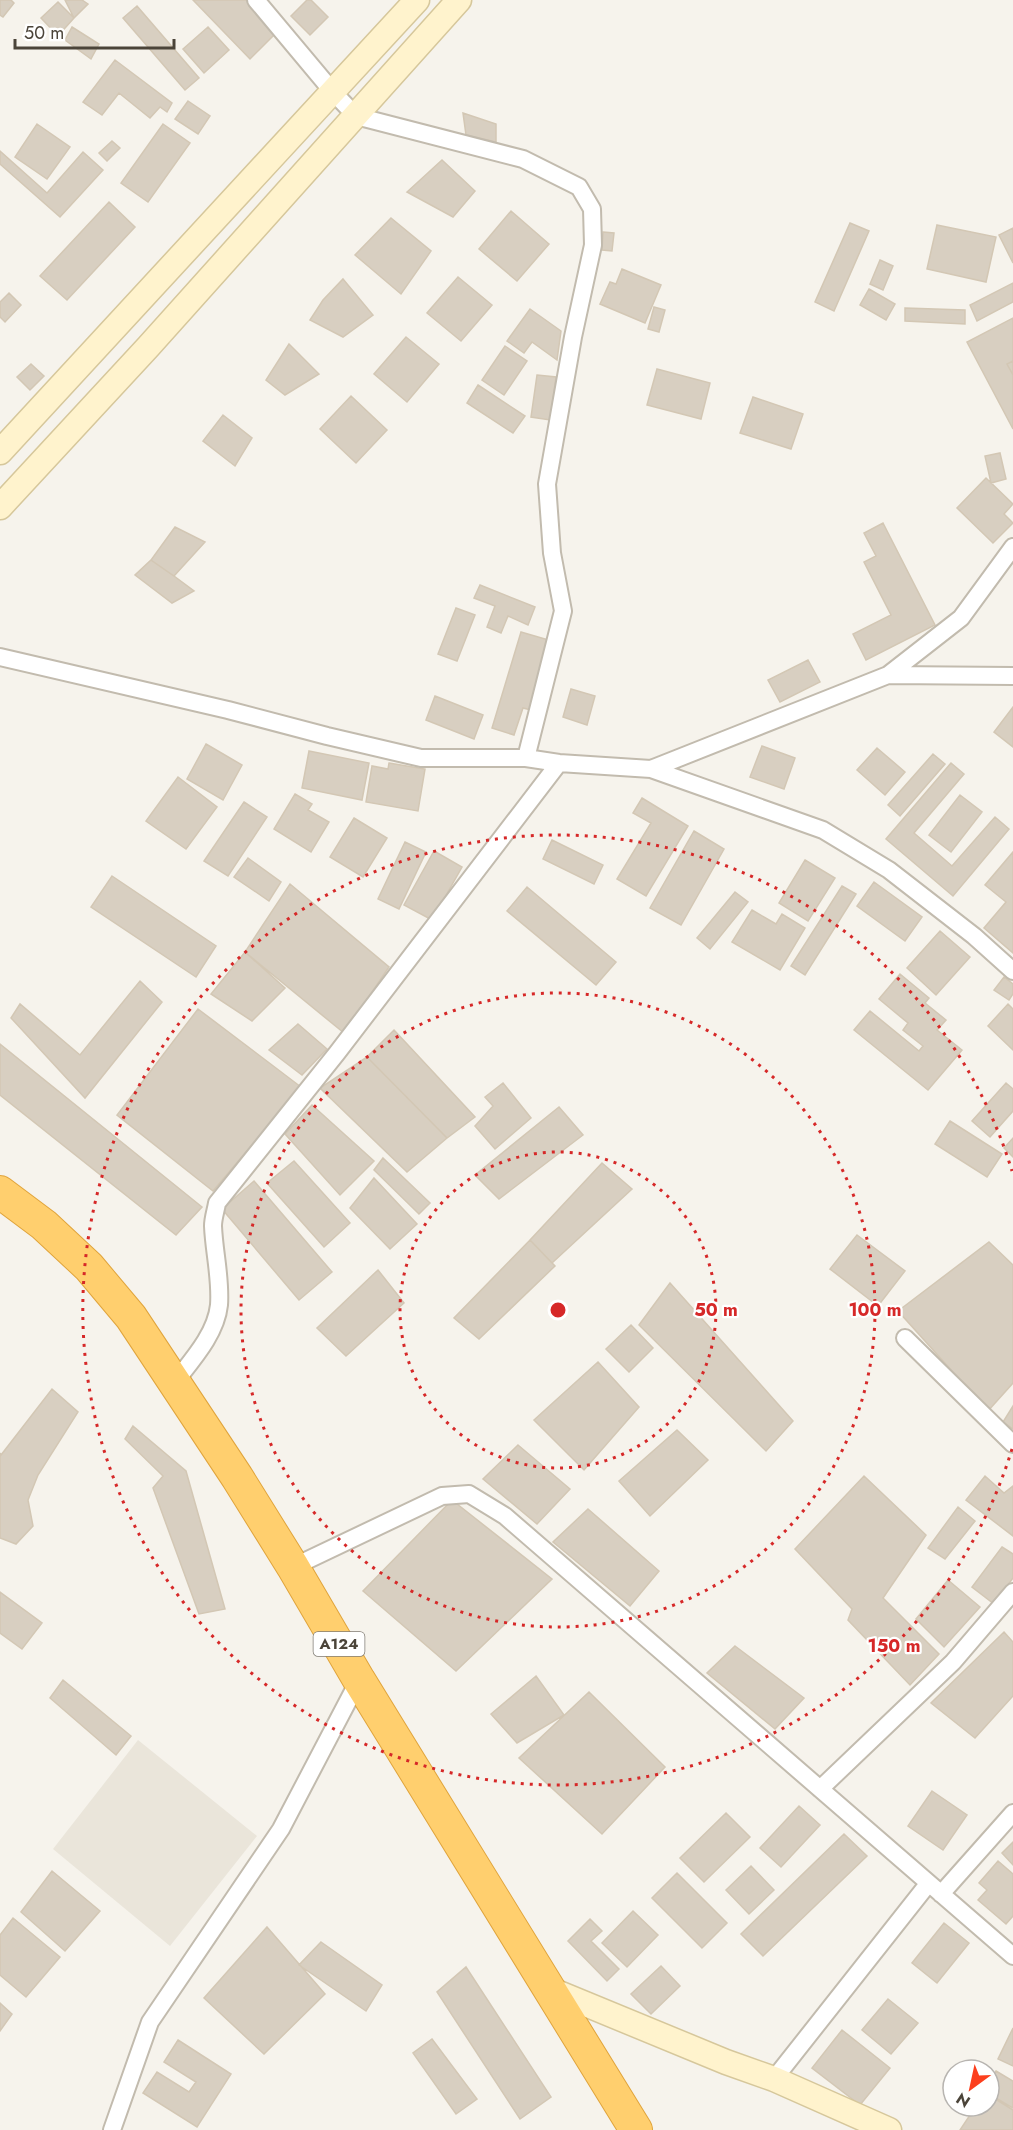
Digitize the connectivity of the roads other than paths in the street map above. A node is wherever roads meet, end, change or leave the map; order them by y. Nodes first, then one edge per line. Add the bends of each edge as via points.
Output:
1 (256, 0) edge
2 (417, 0) edge
3 (459, 0) edge
4 (333, 92) junction
5 (356, 116) junction
6 (5, 439) edge
7 (0, 507) edge
8 (1013, 547) edge
9 (0, 657) edge
10 (888, 675) junction
11 (1013, 676) edge
12 (526, 758) junction
13 (559, 763) junction
14 (651, 769) junction
15 (1013, 971) edge
16 (0, 1192) edge
17 (905, 1338) dead end
18 (175, 1382) junction
19 (1013, 1444) edge
20 (293, 1567) junction
21 (1013, 1592) edge
22 (359, 1680) junction
23 (820, 1789) junction
24 (1013, 1814) edge
25 (928, 1884) junction
26 (941, 1894) junction
27 (1013, 1956) edge
28 (549, 1989) junction
29 (774, 2079) junction
30 (112, 2130) edge
31 (636, 2130) edge
32 (888, 2130) edge

1 - 4 street
2 - 4 street
3 - 5 street
4 - 5 street
4 - 6 street
5 - 7 street
5 - 12 street via 523,159 579,187 592,210 592,244 547,484 552,553 563,611
8 - 10 street via 961,618
9 - 12 street via 421,758
10 - 11 street
10 - 14 street
12 - 13 street
13 - 14 street
13 - 18 street via 217,1203 213,1224 219,1307 202,1347
14 - 15 street via 823,830 889,870
16 - 18 highway, A124 via 89,1267 131,1317
17 - 19 street
18 - 20 highway, A124
20 - 22 highway, A124
20 - 23 street via 442,1496 469,1494 505,1516
21 - 23 street via 953,1662
22 - 28 highway, A124
22 - 30 street via 281,1829 150,2022
23 - 25 street
24 - 26 street
25 - 26 street
25 - 29 street
26 - 27 street
28 - 29 street
28 - 31 highway, A124
29 - 32 street

